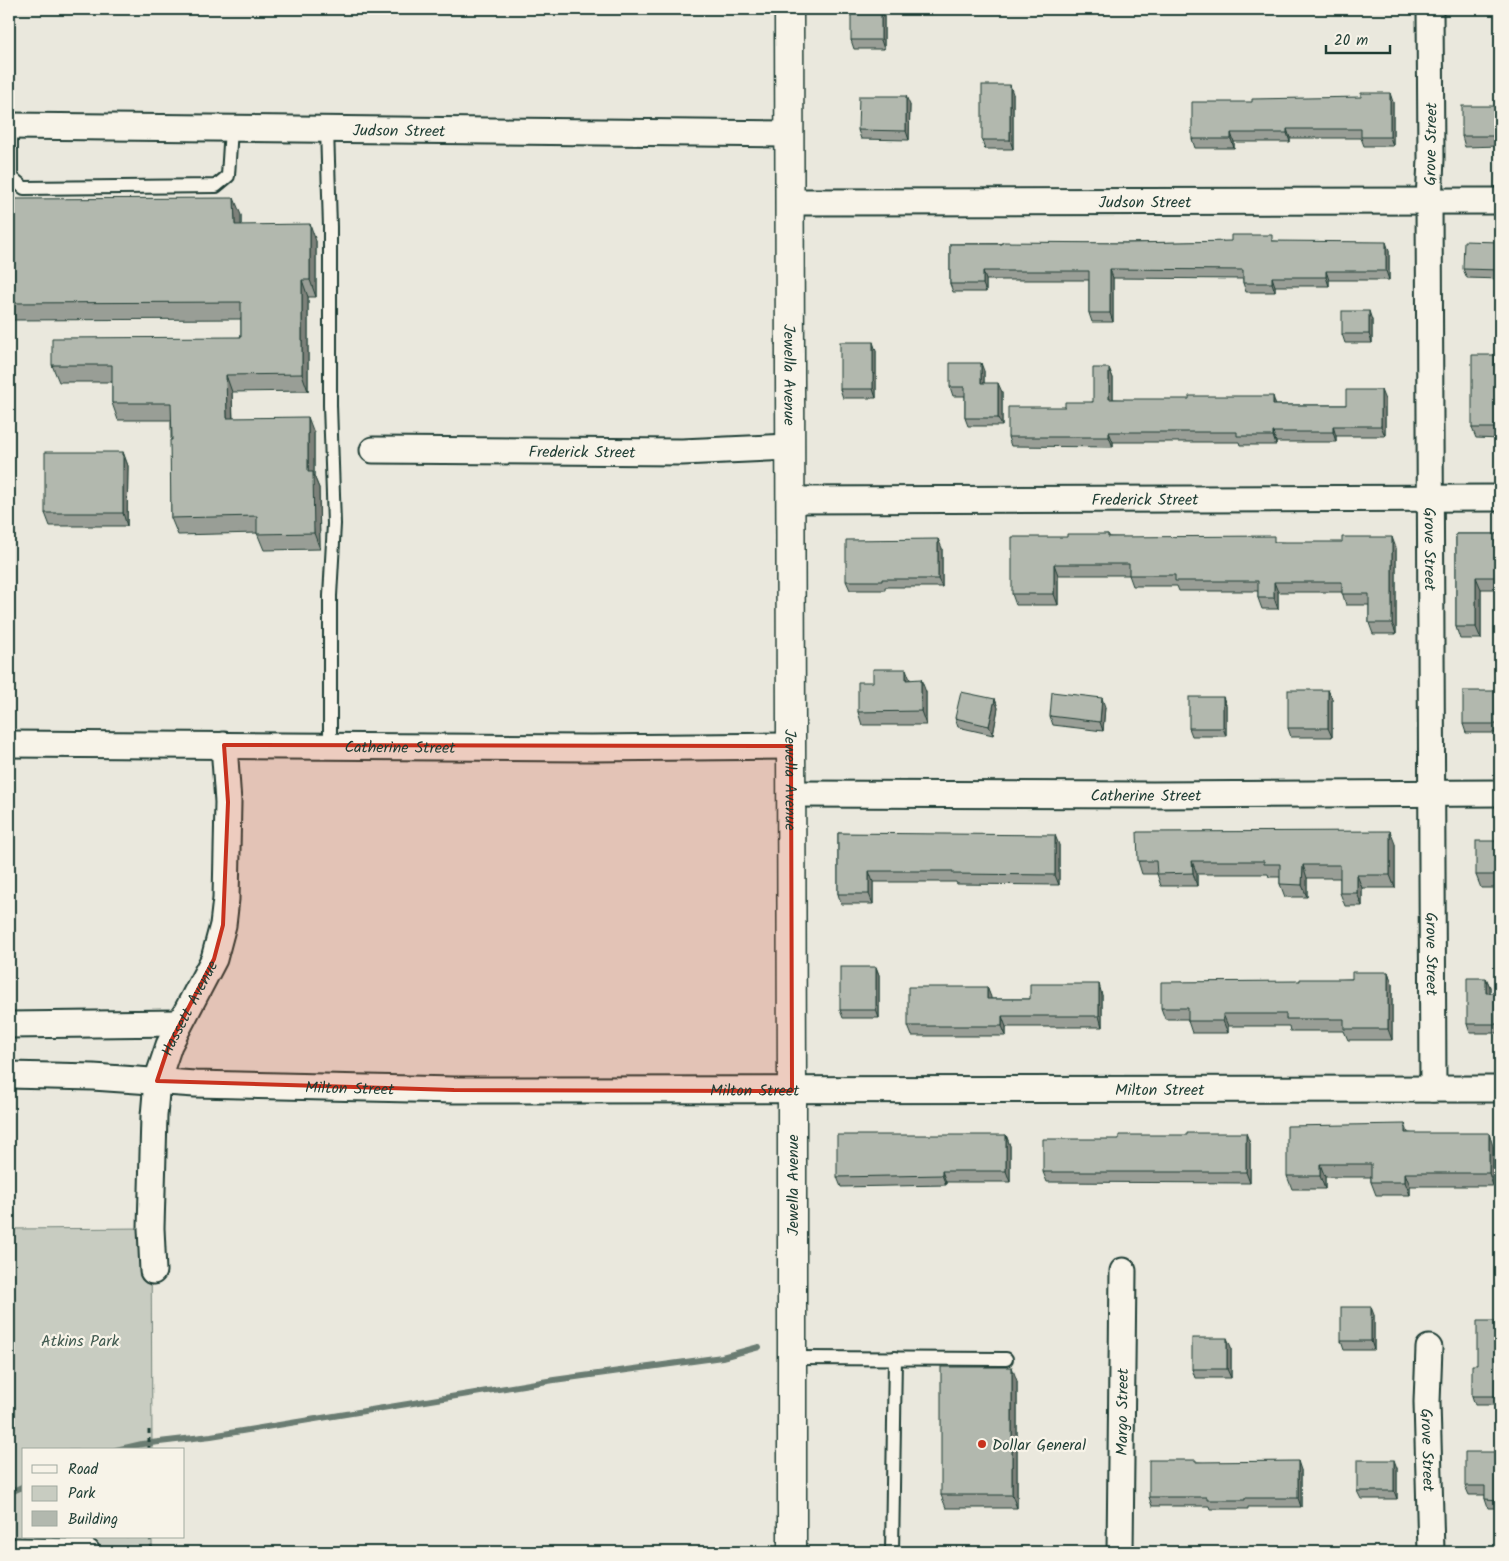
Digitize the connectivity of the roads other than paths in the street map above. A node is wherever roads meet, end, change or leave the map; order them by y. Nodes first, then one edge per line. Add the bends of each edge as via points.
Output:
1 (788, 9) edge
2 (1430, 9) edge
3 (10, 126) edge
4 (231, 128) junction
5 (326, 129) junction
6 (789, 134) junction
7 (1429, 201) junction
8 (1500, 201) edge
9 (789, 202) junction
10 (790, 447) junction
11 (373, 450) dead end
12 (1432, 498) junction
13 (1500, 498) edge
14 (790, 500) junction
15 (9, 744) edge
16 (224, 745) junction
17 (330, 746) junction
18 (791, 746) junction
19 (1431, 793) junction
20 (1500, 793) edge
21 (791, 794) junction
22 (179, 1023) junction
23 (9, 1025) edge
24 (9, 1075) edge
25 (158, 1081) junction
26 (1433, 1089) junction
27 (1500, 1089) edge
28 (792, 1091) junction
29 (153, 1271) dead end
30 (1123, 1271) dead end
31 (1429, 1348) dead end
32 (792, 1358) junction
33 (895, 1358) junction
34 (1006, 1359) dead end
35 (17, 1550) dead end
36 (87, 1552) edge
37 (792, 1552) edge
38 (892, 1552) edge
39 (1120, 1552) edge
40 (1431, 1552) edge

1 - 6 main road, Jewella Avenue
2 - 7 street, Grove Street
3 - 4 street, Judson Street
3 - 4 lane via 11,177 24,188 216,186 228,176
4 - 5 street, Judson Street
5 - 6 street, Judson Street
5 - 17 lane via 334,524 330,596
6 - 9 main road, Jewella Avenue
7 - 8 street, Judson Street
7 - 9 street, Judson Street
7 - 12 street, Grove Street
9 - 10 main road, Jewella Avenue
10 - 11 street, Frederick Street via 682,452
10 - 14 main road, Jewella Avenue
12 - 13 street, Frederick Street
12 - 14 street, Frederick Street
12 - 19 street, Grove Street
14 - 18 main road, Jewella Avenue
15 - 16 street, Catherine Street
16 - 17 street, Catherine Street
16 - 22 street, Hassett Avenue via 228,802 224,925 214,959
17 - 18 street, Catherine Street
18 - 21 main road, Jewella Avenue
19 - 20 street, Catherine Street
19 - 21 street, Catherine Street
19 - 26 street, Grove Street
21 - 28 main road, Jewella Avenue
22 - 23 street
22 - 25 street, Hassett Avenue
24 - 25 street, Milton Street
25 - 28 street, Milton Street via 454,1090
25 - 29 street, Hassett Avenue via 151,1228
26 - 27 street, Milton Street
26 - 28 street, Milton Street
28 - 32 main road, Jewella Avenue
30 - 39 street, Margo Street
31 - 40 street, Grove Street via 1427,1402
32 - 33 lane
32 - 37 main road, Jewella Avenue
33 - 34 lane
33 - 38 lane
35 - 36 street

